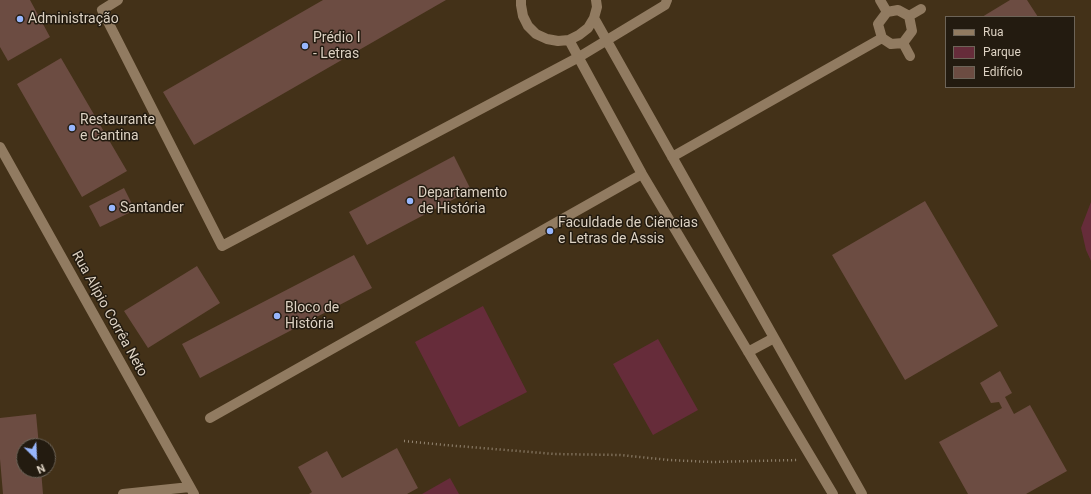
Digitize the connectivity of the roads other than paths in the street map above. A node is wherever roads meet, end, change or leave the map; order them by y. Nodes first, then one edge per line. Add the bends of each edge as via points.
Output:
1 (118, 0) edge
2 (521, 0) edge
3 (596, 0) edge
4 (667, 0) edge
5 (880, 0) edge
6 (921, 9) dead end
7 (887, 12) junction
8 (909, 16) junction
9 (594, 18) junction
10 (882, 38) junction
11 (569, 40) junction
12 (606, 41) junction
13 (903, 42) junction
14 (910, 56) dead end
15 (579, 57) junction
16 (0, 147) edge
17 (672, 157) junction
18 (642, 174) junction
19 (774, 338) junction
20 (748, 352) junction
21 (210, 418) dead end
22 (192, 490) edge
23 (123, 494) edge
24 (833, 494) edge
25 (862, 494) edge

1 - 15 street via 102,10 222,246
2 - 11 street via 523,16 536,34 546,39
3 - 9 street
4 - 12 street via 665,5
5 - 7 street
6 - 8 street
7 - 8 street via 898,10
7 - 10 street via 878,24
8 - 13 street via 912,31
9 - 11 street via 588,28
9 - 12 street
10 - 13 street via 891,44
10 - 17 street
11 - 15 street
12 - 15 street
12 - 17 street
13 - 14 street
15 - 18 street
16 - 22 street, Rua Alípio Corrêa Neto
17 - 19 street
18 - 20 street
18 - 21 street
19 - 20 street
19 - 25 street
20 - 24 street
22 - 23 street

